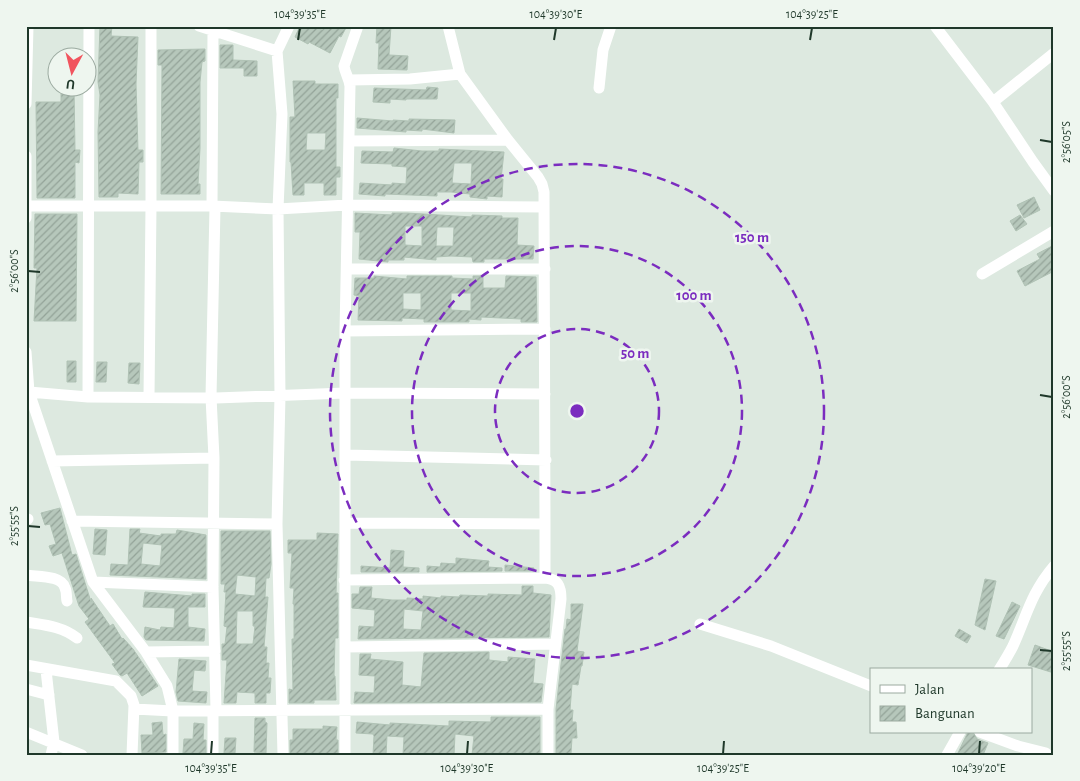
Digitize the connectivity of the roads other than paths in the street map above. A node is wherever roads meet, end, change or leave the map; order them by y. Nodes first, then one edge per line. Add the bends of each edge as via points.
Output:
1 (28, 26) edge
2 (89, 26) edge
3 (151, 26) edge
4 (199, 26) edge
5 (289, 26) edge
6 (358, 26) edge
7 (448, 26) edge
8 (611, 26) edge
9 (935, 26) edge
10 (214, 29) edge
11 (277, 51) junction
12 (1054, 53) edge
13 (460, 74) junction
14 (350, 80) junction
15 (599, 88) dead end
16 (993, 102) junction
17 (26, 104) edge
18 (508, 140) junction
19 (349, 141) junction
20 (26, 156) edge
21 (1054, 191) edge
22 (347, 205) junction
23 (26, 206) edge
24 (88, 206) junction
25 (151, 206) junction
26 (213, 206) junction
27 (544, 206) junction
28 (278, 209) junction
29 (26, 218) edge
30 (1054, 230) edge
31 (347, 269) junction
32 (545, 269) junction
33 (982, 274) dead end
34 (545, 330) junction
35 (345, 331) junction
36 (26, 352) edge
37 (28, 392) edge
38 (345, 393) junction
39 (545, 394) junction
40 (280, 396) junction
41 (88, 397) junction
42 (149, 397) junction
43 (211, 397) junction
44 (346, 455) junction
45 (214, 458) junction
46 (546, 460) junction
47 (52, 461) junction
48 (72, 521) junction
49 (213, 522) junction
50 (346, 523) junction
51 (277, 524) junction
52 (545, 524) junction
53 (1054, 566) edge
54 (26, 575) edge
55 (545, 578) junction
56 (344, 580) junction
57 (94, 582) junction
58 (213, 587) junction
59 (67, 601) dead end
60 (26, 622) edge
61 (700, 624) dead end
62 (77, 638) dead end
63 (555, 644) junction
64 (345, 647) junction
65 (215, 651) junction
66 (146, 652) junction
67 (26, 665) edge
68 (1000, 668) edge
69 (46, 670) junction
70 (870, 686) edge
71 (26, 689) edge
72 (49, 696) junction
73 (134, 709) junction
74 (282, 709) junction
75 (344, 709) junction
76 (548, 709) junction
77 (215, 710) junction
78 (173, 711) junction
79 (26, 732) edge
80 (959, 734) edge
81 (985, 734) edge
82 (54, 742) junction
83 (1046, 753) dead end
84 (51, 755) edge
85 (82, 755) edge
86 (132, 755) edge
87 (173, 755) edge
88 (213, 755) edge
89 (283, 755) edge
90 (345, 755) edge
91 (548, 755) edge
92 (947, 755) edge

1 - 17 street
2 - 24 street
3 - 25 street
4 - 10 street
5 - 11 street
6 - 14 street via 344,66
7 - 13 street
8 - 15 street via 603,50
9 - 16 street
10 - 11 street
10 - 26 street
11 - 28 street via 282,114
12 - 16 street
13 - 14 street
13 - 18 street
14 - 19 street
16 - 21 street
18 - 19 street
18 - 27 street via 542,184
19 - 22 street
20 - 23 street
22 - 27 street
22 - 28 street
22 - 31 street
23 - 24 street
23 - 29 street
24 - 25 street
24 - 41 street
25 - 26 street
25 - 42 street
26 - 28 street
26 - 43 street
27 - 32 street
28 - 40 street
30 - 33 street
31 - 32 street
31 - 35 street
32 - 34 street
34 - 35 street
34 - 39 street
35 - 38 street
36 - 37 street
37 - 41 street
37 - 47 street
38 - 39 street
38 - 40 street
38 - 44 street
39 - 46 street
40 - 43 street
40 - 51 street
41 - 42 street
42 - 43 street
43 - 45 street
44 - 46 street
44 - 50 street
45 - 47 street
45 - 49 street
46 - 52 street
47 - 48 street
48 - 49 street
48 - 57 street
49 - 51 street
49 - 58 street
50 - 52 street
50 - 56 street
51 - 74 street
52 - 55 street
53 - 68 street via 1031,599 1013,646
54 - 59 street via 63,583
55 - 56 street
55 - 63 street via 555,580 561,591
56 - 64 street
57 - 58 street
57 - 66 street
58 - 65 street
60 - 62 street via 56,627
61 - 70 street via 771,646
63 - 64 street
63 - 76 street
64 - 75 street
65 - 66 street
65 - 77 street
66 - 78 street via 167,686
67 - 69 street
69 - 72 street
69 - 73 street via 116,681 131,696
71 - 72 street
72 - 82 street
73 - 78 street
73 - 86 street
74 - 75 street
74 - 77 street
74 - 89 street
75 - 76 street
75 - 90 street
76 - 91 street
77 - 78 street
77 - 88 street
78 - 87 street
79 - 82 street
80 - 92 street
81 - 83 street
82 - 84 street
82 - 85 street

